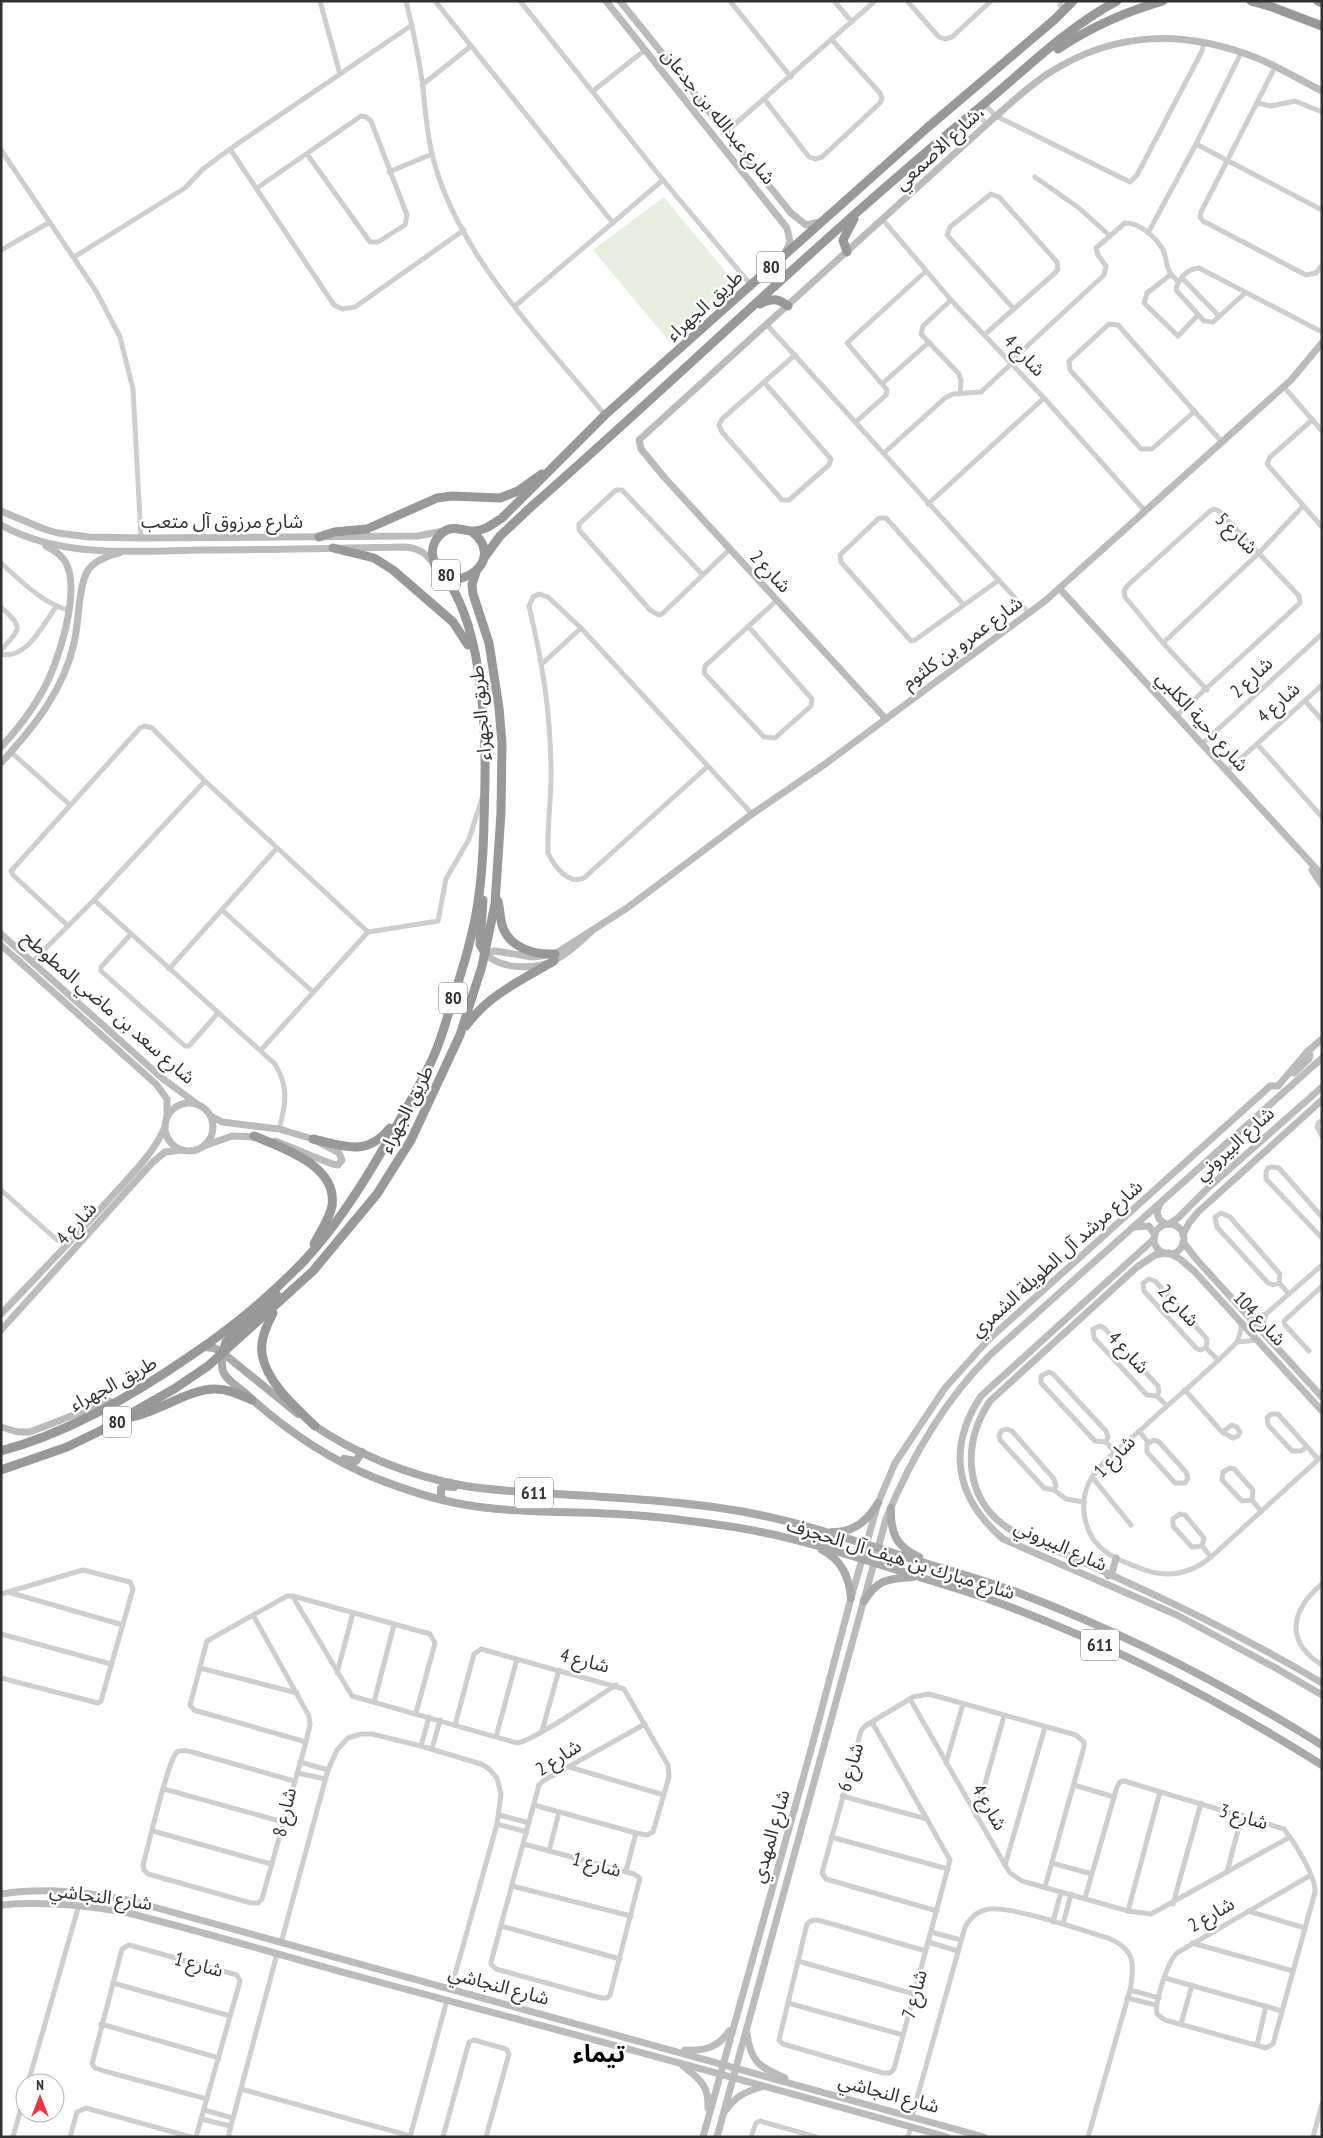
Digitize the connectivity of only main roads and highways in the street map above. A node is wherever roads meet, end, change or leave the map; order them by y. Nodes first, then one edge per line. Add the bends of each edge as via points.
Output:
1 (1074, 1) edge
2 (1080, 1) edge
3 (1107, 1) edge
4 (1117, 1) edge
5 (1163, 1) edge
6 (1251, 1) edge
7 (1277, 1) edge
8 (1054, 20) junction
9 (1322, 25) edge
10 (1068, 34) junction
11 (1022, 72) junction
12 (862, 207) junction
13 (847, 252) road end
14 (788, 306) road end
15 (753, 307) junction
16 (582, 438) junction
17 (593, 452) junction
18 (559, 461) junction
19 (549, 471) junction
20 (569, 473) junction
21 (471, 531) junction
22 (319, 537) road end
23 (333, 548) road end
24 (483, 561) junction
25 (476, 572) junction
26 (442, 573) junction
27 (477, 665) junction
28 (481, 874) junction
29 (497, 878) junction
30 (485, 953) junction
31 (465, 962) junction
32 (460, 1035) junction
33 (431, 1062) junction
34 (254, 1136) road end
35 (313, 1139) road end
36 (305, 1260) junction
37 (291, 1274) junction
38 (275, 1308) junction
39 (203, 1347) junction
40 (226, 1347) junction
41 (252, 1400) junction
42 (124, 1418) junction
43 (315, 1426) junction
44 (1, 1451) edge
45 (362, 1452) junction
46 (334, 1458) junction
47 (1, 1470) edge
48 (513, 1492) junction
49 (444, 1500) junction
50 (878, 1503) road end
51 (891, 1508) road end
52 (742, 1512) junction
53 (737, 1528) junction
54 (823, 1531) junction
55 (812, 1545) junction
56 (946, 1570) junction
57 (916, 1576) junction
58 (850, 1598) road end
59 (864, 1601) road end
60 (1286, 1742) junction
61 (1322, 1745) edge
62 (1322, 1760) edge
63 (1322, 1765) edge

1 - 8 highway, طريق الجهراء / 80
2 - 8 highway
3 - 10 highway
4 - 10 highway, طريق الجهراء / 80
5 - 11 highway via 1098,24
6 - 9 highway
7 - 9 highway
8 - 16 highway, طريق الجهراء / 80 via 927,128
10 - 11 highway, طريق الجهراء / 80
11 - 12 highway, طريق الجهراء / 80
12 - 13 highway via 843,240
12 - 15 highway, طريق الجهراء / 80
14 - 15 highway via 774,299
15 - 17 highway, طريق الجهراء / 80
16 - 17 highway via 585,448
16 - 18 highway, طريق الجهراء / 80
17 - 20 highway, طريق الجهراء / 80
18 - 19 highway, طريق الجهراء / 80
18 - 20 highway
19 - 21 highway, طريق الجهراء / 80 via 502,518 489,527
19 - 22 highway via 518,491 500,498 437,498 367,529
20 - 24 highway, طريق الجهراء / 80 via 500,536
21 - 24 highway, 80 via 483,547
21 - 26 highway, 80 via 463,528 441,534 434,545 433,558
23 - 27 highway via 374,558 406,580 461,631
24 - 25 highway, 80
25 - 26 highway, 80 via 463,578 448,577
25 - 29 highway, طريق الجهراء / 80 via 473,594 489,643 502,743
26 - 27 highway, طريق الجهراء / 80 via 459,598
27 - 28 highway, طريق الجهراء / 80 via 486,737
28 - 30 highway via 484,898 480,946
28 - 31 highway, طريق الجهراء / 80
29 - 30 highway, طريق الجهراء / 80
29 - 32 highway via 502,926 512,941 533,953 554,957 485,1004
30 - 31 highway via 472,956
30 - 32 highway, طريق الجهراء / 80
31 - 33 highway, طريق الجهراء / 80
32 - 38 highway, طريق الجهراء / 80 via 411,1140 382,1187 314,1272
33 - 35 highway via 410,1091 390,1128 376,1142 346,1147
33 - 36 highway, طريق الجهراء / 80 via 355,1196
34 - 36 highway via 299,1156 323,1174 330,1184 333,1195 329,1216
36 - 37 highway, طريق الجهراء / 80
37 - 39 highway, طريق الجهراء / 80 via 252,1310
37 - 40 highway via 278,1295
38 - 40 highway, طريق الجهراء / 80
38 - 43 highway via 262,1340 266,1368 292,1404
39 - 40 main road, شارع مبارك بن هيف آل الحجرف / 611
39 - 44 highway, طريق الجهراء / 80 via 147,1385 95,1413
40 - 41 main road, شارع مبارك بن هيف آل الحجرف / 611 via 222,1366 224,1373
40 - 42 highway, طريق الجهراء / 80 via 208,1366
40 - 43 main road, شارع مبارك بن هيف آل الحجرف / 611 via 277,1399
41 - 42 highway via 214,1388 142,1415
41 - 46 main road, شارع مبارك بن هيف آل الحجرف / 611 via 298,1437
42 - 47 highway, طريق الجهراء / 80 via 66,1447
43 - 45 main road, شارع مبارك بن هيف آل الحجرف / 611
45 - 46 main road via 356,1461
45 - 48 main road, شارع مبارك بن هيف آل الحجرف / 611 via 419,1475
46 - 49 main road, شارع مبارك بن هيف آل الحجرف / 611 via 373,1477
48 - 49 main road via 444,1486 440,1492
48 - 52 main road, شارع مبارك بن هيف آل الحجرف / 611 via 688,1503
49 - 53 main road, شارع مبارك بن هيف آل الحجرف / 611 via 515,1510 632,1515
50 - 54 main road via 862,1523 837,1532
51 - 56 main road via 893,1533 900,1544 914,1555
52 - 53 main road via 746,1519
52 - 54 main road, شارع مبارك بن هيف آل الحجرف / 611
53 - 55 main road, شارع مبارك بن هيف آل الحجرف / 611
54 - 56 main road, شارع مبارك بن هيف آل الحجرف / 611
55 - 57 main road, شارع مبارك بن هيف آل الحجرف / 611
55 - 58 main road via 837,1560 845,1571 850,1584
56 - 61 main road, شارع مبارك بن هيف آل الحجرف / 611 via 1016,1592 1117,1635 1248,1701
57 - 59 main road via 879,1582
57 - 60 main road, شارع مبارك بن هيف آل الحجرف / 611 via 990,1600 1109,1649 1167,1676
60 - 62 main road
60 - 63 main road, شارع مبارك بن هيف آل الحجرف / 611

